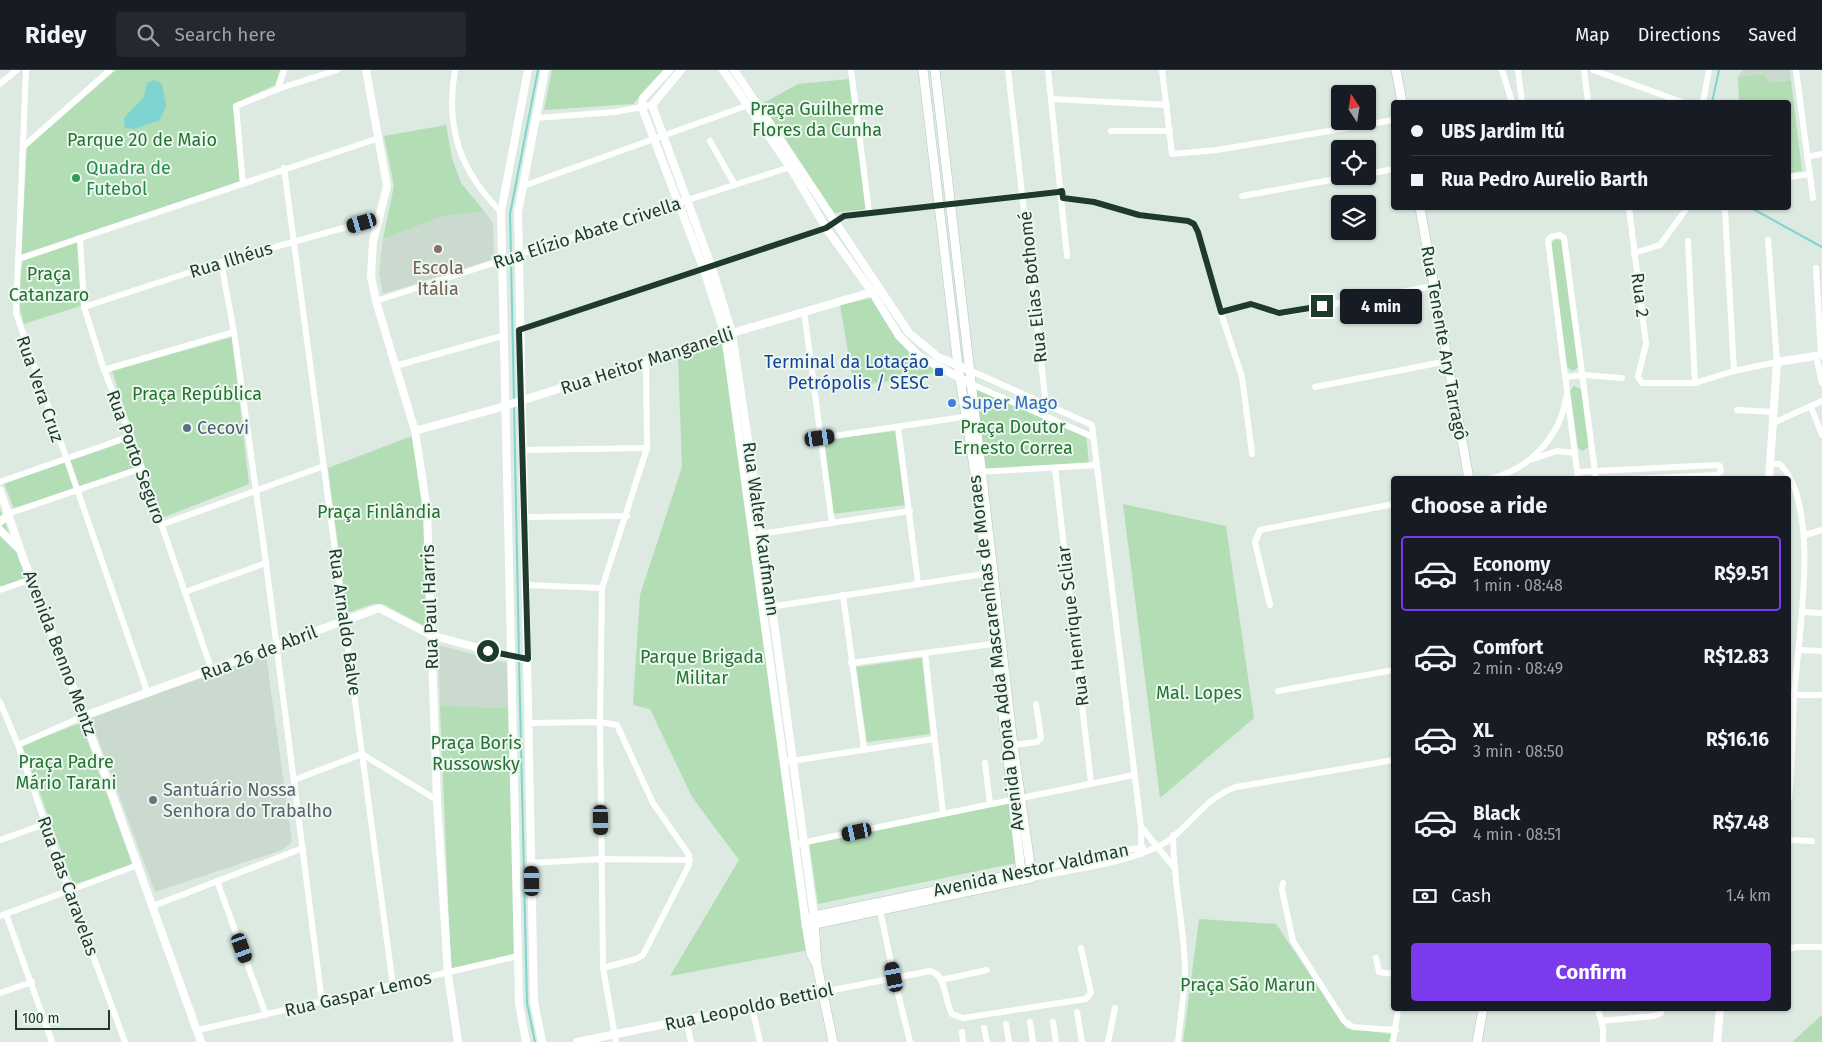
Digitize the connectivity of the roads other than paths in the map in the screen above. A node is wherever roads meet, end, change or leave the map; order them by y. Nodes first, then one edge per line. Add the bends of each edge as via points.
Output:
1 (17, 70) edge
2 (26, 70) edge
3 (110, 70) edge
4 (284, 70) edge
5 (337, 70) edge
6 (366, 70) edge
7 (455, 70) edge
8 (528, 70) edge
9 (546, 70) edge
10 (669, 70) edge
11 (681, 70) edge
12 (723, 70) edge
13 (734, 70) edge
14 (851, 70) edge
15 (923, 70) edge
16 (935, 70) edge
17 (1008, 70) edge
18 (1048, 70) edge
19 (1162, 70) edge
20 (1396, 70) edge
21 (1502, 70) edge
22 (1518, 70) edge
23 (1584, 70) edge
24 (1593, 70) edge
25 (1708, 70) edge
26 (1796, 70) edge
27 (0, 84) edge
28 (278, 88) junction
29 (1052, 99) junction
30 (1402, 100) edge
31 (1511, 100) edge
32 (1522, 100) edge
33 (1588, 100) edge
34 (1676, 100) edge
35 (1703, 100) edge
36 (757, 102) junction
37 (652, 105) junction
38 (1166, 105) junction
39 (749, 106) junction
40 (642, 108) junction
41 (536, 118) junction
42 (1391, 121) edge
43 (1111, 131) dead end
44 (1170, 131) junction
45 (663, 136) junction
46 (379, 138) junction
47 (653, 140) junction
48 (710, 141) dead end
49 (24, 146) junction
50 (1822, 154) edge
51 (1808, 156) junction
52 (798, 164) junction
53 (790, 167) junction
54 (284, 168) junction
55 (1391, 170) edge
56 (1376, 172) edge
57 (1810, 174) junction
58 (1791, 177) edge
59 (1331, 180) edge
60 (243, 184) junction
61 (735, 185) junction
62 (523, 186) junction
63 (1062, 194) junction
64 (1023, 196) junction
65 (1242, 196) dead end
66 (1813, 198) dead end
67 (686, 200) junction
68 (677, 203) junction
69 (939, 204) junction
70 (951, 204) junction
71 (1420, 210) edge
72 (1630, 210) edge
73 (1686, 210) edge
74 (1725, 210) dead end
75 (501, 212) junction
76 (869, 212) junction
77 (380, 218) junction
78 (835, 221) junction
79 (826, 228) junction
80 (80, 238) junction
81 (1768, 240) dead end
82 (294, 242) junction
83 (1688, 242) dead end
84 (1634, 253) junction
85 (1067, 256) dead end
86 (510, 258) junction
87 (18, 259) junction
88 (221, 262) junction
89 (1816, 268) dead end
90 (708, 269) junction
91 (1433, 286) junction
92 (876, 291) junction
93 (376, 302) junction
94 (84, 307) junction
95 (804, 311) junction
96 (1221, 312) junction
97 (519, 330) junction
98 (234, 332) junction
99 (729, 334) junction
100 (502, 336) junction
101 (1820, 356) edge
102 (1448, 361) junction
103 (646, 362) junction
104 (1777, 362) junction
105 (395, 366) junction
106 (958, 366) junction
107 (104, 370) junction
108 (969, 370) junction
109 (1734, 371) junction
110 (1584, 375) junction
111 (1566, 377) junction
112 (1622, 378) dead end
113 (960, 379) junction
114 (1695, 383) junction
115 (1822, 383) edge
116 (971, 384) junction
117 (1315, 387) dead end
118 (1568, 389) junction
119 (1822, 401) edge
120 (514, 403) junction
121 (1046, 405) junction
122 (1811, 407) junction
123 (1737, 410) dead end
124 (1773, 412) junction
125 (1044, 415) junction
126 (972, 416) junction
127 (1773, 423) junction
128 (898, 427) junction
129 (415, 431) junction
130 (1822, 435) edge
131 (131, 436) junction
132 (1093, 437) junction
133 (820, 438) junction
134 (646, 448) junction
135 (523, 450) junction
136 (1574, 453) junction
137 (1252, 454) dead end
138 (64, 458) junction
139 (1530, 460) junction
140 (1770, 464) junction
141 (1097, 465) junction
142 (324, 466) junction
143 (1684, 466) junction
144 (142, 468) junction
145 (1054, 468) junction
146 (1596, 470) junction
147 (979, 472) junction
148 (1468, 476) edge
149 (1499, 476) edge
150 (1578, 476) edge
151 (1596, 476) edge
152 (1685, 476) edge
153 (1706, 476) edge
154 (1769, 476) edge
155 (1789, 476) edge
156 (1791, 479) edge
157 (0, 482) edge
158 (0, 490) edge
159 (255, 491) junction
160 (77, 492) junction
161 (1391, 505) edge
162 (910, 511) junction
163 (10, 513) junction
164 (626, 516) junction
165 (524, 517) junction
166 (0, 522) edge
167 (832, 523) junction
168 (161, 525) junction
169 (0, 530) edge
170 (1822, 530) edge
171 (762, 534) junction
172 (754, 535) junction
173 (1805, 535) junction
174 (23, 558) junction
175 (266, 563) junction
176 (990, 573) junction
177 (32, 579) junction
178 (525, 584) junction
179 (918, 584) junction
180 (602, 588) junction
181 (0, 590) edge
182 (185, 592) junction
183 (843, 595) junction
184 (1270, 605) dead end
185 (767, 607) junction
186 (1803, 612) junction
187 (1822, 613) edge
188 (344, 621) junction
189 (431, 635) junction
190 (998, 644) junction
191 (277, 647) junction
192 (1800, 650) junction
193 (1822, 651) edge
194 (925, 653) junction
195 (519, 658) junction
196 (851, 663) junction
197 (212, 671) junction
198 (1391, 671) edge
199 (1278, 692) dead end
200 (148, 694) junction
201 (1792, 695) edge
202 (1822, 695) edge
203 (0, 702) edge
204 (1036, 704) dead end
205 (84, 716) junction
206 (600, 722) junction
207 (529, 723) junction
208 (934, 738) junction
209 (18, 745) junction
210 (1013, 745) junction
211 (864, 749) junction
212 (362, 754) junction
213 (793, 760) junction
214 (1391, 761) edge
215 (785, 762) junction
216 (985, 763) dead end
217 (1134, 775) junction
218 (294, 780) junction
219 (1791, 781) edge
220 (1091, 784) junction
221 (1016, 799) junction
222 (438, 800) junction
223 (990, 804) junction
224 (943, 814) junction
225 (45, 824) junction
226 (1141, 826) junction
227 (1173, 835) junction
228 (0, 840) edge
229 (1791, 840) edge
230 (1812, 841) dead end
231 (805, 843) junction
232 (796, 844) junction
233 (1158, 847) junction
234 (303, 848) junction
235 (1140, 851) junction
236 (601, 859) junction
237 (690, 860) junction
238 (531, 863) junction
239 (138, 865) junction
240 (1174, 868) junction
241 (1026, 875) junction
242 (217, 881) junction
243 (1283, 883) dead end
244 (69, 891) junction
245 (153, 906) junction
246 (880, 910) junction
247 (3, 915) edge
248 (810, 921) junction
249 (1822, 947) edge
250 (1081, 948) dead end
251 (1791, 949) edge
252 (518, 956) junction
253 (1376, 958) dead end
254 (603, 968) junction
255 (987, 970) dead end
256 (448, 974) junction
257 (1391, 974) edge
258 (894, 977) junction
259 (941, 980) junction
260 (32, 982) junction
261 (393, 986) junction
262 (823, 992) junction
263 (0, 993) edge
264 (322, 1002) junction
265 (752, 1007) junction
266 (1114, 1008) dead end
267 (1398, 1011) edge
268 (1483, 1011) edge
269 (1598, 1011) edge
270 (1662, 1011) edge
271 (1720, 1011) edge
272 (528, 1012) junction
273 (1077, 1012) dead end
274 (266, 1015) junction
275 (686, 1020) junction
276 (1601, 1021) junction
277 (1030, 1022) dead end
278 (1053, 1022) dead end
279 (1006, 1024) dead end
280 (984, 1028) dead end
281 (198, 1030) junction
282 (1396, 1030) junction
283 (962, 1032) dead end
284 (615, 1038) edge
285 (52, 1042) edge
286 (125, 1042) edge
287 (201, 1042) edge
288 (458, 1042) edge
289 (526, 1042) edge
290 (542, 1042) edge
291 (577, 1042) edge
292 (691, 1042) edge
293 (760, 1042) edge
294 (833, 1042) edge
295 (910, 1042) edge
296 (964, 1042) edge
297 (987, 1042) edge
298 (1009, 1042) edge
299 (1033, 1042) edge
300 (1056, 1042) edge
301 (1082, 1042) edge
302 (1105, 1042) edge
303 (1178, 1042) edge
304 (1393, 1042) edge
305 (1477, 1042) edge
306 (1603, 1042) edge
307 (1717, 1042) edge

1 - 27 street
2 - 49 street, Rua Vera Cruz
3 - 49 street
4 - 28 street
5 - 28 street
6 - 46 street, Rua Paul Harris
7 - 75 street via 453,126 466,169 480,191
8 - 75 street
9 - 41 street
10 - 40 street via 643,98
11 - 37 street
12 - 39 street
13 - 36 street
14 - 76 street
15 - 69 main road, Avenida Dona Adda Mascarenhas de Moraes
16 - 70 main road, Avenida Dona Adda Mascarenhas de Moraes
17 - 64 street, Rua Elias Bothomé
18 - 29 street
19 - 38 street
20 - 30 main road
21 - 31 street
22 - 32 street
23 - 33 street
24 - 34 street
25 - 35 street
26 - 51 street
28 - 60 street via 236,106
29 - 38 street
29 - 63 street
36 - 39 street
36 - 52 street
37 - 40 street
37 - 45 street, Rua Walter Kaufmann
38 - 44 street
39 - 45 street
39 - 53 street
40 - 41 street
40 - 47 street, Rua Walter Kaufmann
41 - 62 street
42 - 44 street via 1217,150 1172,154
43 - 44 street
45 - 47 street
45 - 67 street, Rua Walter Kaufmann
46 - 54 street
46 - 77 street, Rua Paul Harris via 387,186
47 - 62 street
47 - 68 street, Rua Walter Kaufmann
48 - 61 street
49 - 87 street, Rua Vera Cruz
50 - 51 street
51 - 57 street
52 - 53 street, Rua Elízio Abate Crivella
52 - 78 street
53 - 61 street, Rua Elízio Abate Crivella
53 - 79 street
54 - 60 street
54 - 82 street, Rua Arnaldo Balve
55 - 56 street
57 - 58 street
57 - 66 street
59 - 65 street
60 - 80 street
61 - 67 street, Rua Elízio Abate Crivella
62 - 86 street
63 - 64 street
63 - 85 street
63 - 96 street via 1139,215 1194,224
64 - 70 street
64 - 121 street, Rua Elias Bothomé
67 - 68 street, Rua Elízio Abate Crivella
67 - 90 street, Rua Walter Kaufmann
68 - 86 street, Rua Elízio Abate Crivella
68 - 90 street, Rua Walter Kaufmann
69 - 70 street
69 - 76 street
69 - 106 main road, Avenida Dona Adda Mascarenhas de Moraes
70 - 108 main road, Avenida Dona Adda Mascarenhas de Moraes
71 - 91 main road, Rua Tenente Ary Tarragô
72 - 84 street, Rua 2
73 - 84 street via 1660,245
74 - 109 street
75 - 86 street
76 - 78 street via 844,216
77 - 82 street, Rua Ilhéus
77 - 93 street, Rua Paul Harris via 373,242 371,276
78 - 79 street
78 - 92 street
79 - 90 street
79 - 92 street
80 - 87 street
80 - 94 street, Rua Porto Seguro
81 - 104 street
82 - 88 street, Rua Ilhéus
82 - 142 street, Rua Arnaldo Balve
83 - 114 street
84 - 114 street, Rua 2 via 1646,344 1639,381
86 - 93 street, Rua Elízio Abate Crivella
86 - 97 street
86 - 100 street
87 - 138 street, Rua Vera Cruz via 15,303 18,326
88 - 94 street, Rua Ilhéus
88 - 98 street
89 - 101 street
90 - 97 street
90 - 99 street, Rua Walter Kaufmann
91 - 96 street via 1285,313 1251,304
91 - 102 main road, Rua Tenente Ary Tarragô
92 - 95 street, Rua Heitor Manganelli
92 - 106 street via 919,344
92 - 113 street via 908,347
93 - 105 street, Rua Paul Harris
94 - 107 street, Rua Porto Seguro
95 - 99 street, Rua Heitor Manganelli
95 - 133 street
96 - 137 street via 1242,377
97 - 120 street
98 - 107 street
98 - 159 street
99 - 103 street, Rua Heitor Manganelli
99 - 171 street, Rua Walter Kaufmann
99 - 172 street, Rua Walter Kaufmann
100 - 105 street
100 - 120 street
101 - 104 street
101 - 115 street
102 - 117 street
102 - 148 main road, Rua Tenente Ary Tarragô
103 - 120 street, Rua Heitor Manganelli
103 - 134 street
104 - 109 street
104 - 124 street
105 - 129 street, Rua Paul Harris
106 - 108 street
106 - 113 main road, Avenida Dona Adda Mascarenhas de Moraes
107 - 131 street, Rua Porto Seguro
108 - 116 main road, Avenida Dona Adda Mascarenhas de Moraes
108 - 121 street
109 - 114 street
110 - 111 street
110 - 111 street via 1564,238 1560,235 1551,236 1548,240
110 - 112 street
110 - 146 street
111 - 118 street
113 - 116 street
113 - 126 main road, Avenida Dona Adda Mascarenhas de Moraes
116 - 125 street
116 - 126 main road, Avenida Dona Adda Mascarenhas de Moraes
118 - 136 street
118 - 139 street via 1556,428
119 - 122 street
120 - 129 street, Rua Heitor Manganelli
120 - 135 street
120 - 195 street
121 - 125 street, Rua Elias Bothomé
121 - 132 street via 1092,425
122 - 127 street
122 - 130 street
123 - 124 street
124 - 127 street
125 - 132 street
126 - 128 street
126 - 147 main road, Avenida Dona Adda Mascarenhas de Moraes
127 - 140 street
128 - 133 street
128 - 162 street
129 - 189 street, Rua Paul Harris via 427,510
131 - 138 street
131 - 144 street, Rua Porto Seguro
132 - 141 street
133 - 167 street
134 - 135 street
134 - 164 street
135 - 165 street
136 - 139 street via 1556,451
136 - 150 street
138 - 157 street
138 - 160 street, Rua Vera Cruz
139 - 149 street
140 - 154 street
140 - 155 street via 1780,464
141 - 145 street
141 - 217 street
142 - 159 street
142 - 188 street, Rua Arnaldo Balve
143 - 146 street
143 - 152 street
143 - 153 street via 1720,466 1721,471 1717,475
144 - 160 street
144 - 168 street, Rua Porto Seguro
145 - 147 street
145 - 220 street, Rua Henrique Scliar
146 - 150 street
146 - 151 street
147 - 176 main road, Avenida Dona Adda Mascarenhas de Moraes
156 - 173 street via 1803,508
158 - 163 street, Avenida Benno Mentz
159 - 168 street
159 - 175 street
160 - 163 street
160 - 200 street, Rua Vera Cruz
161 - 184 street via 1260,530 1255,542
162 - 167 street
162 - 179 street
163 - 166 street
163 - 174 street, Avenida Benno Mentz
164 - 165 street
164 - 180 street
165 - 178 street
167 - 171 street
168 - 182 street, Rua Porto Seguro
169 - 174 street
170 - 173 street
171 - 172 street
171 - 185 street, Rua Walter Kaufmann
172 - 185 street, Rua Walter Kaufmann
173 - 186 street
174 - 177 street, Avenida Benno Mentz
175 - 182 street
175 - 191 street
176 - 179 street
176 - 190 main road, Avenida Dona Adda Mascarenhas de Moraes
177 - 181 street
177 - 205 street, Avenida Benno Mentz
178 - 180 street
178 - 195 street
179 - 183 street
180 - 206 street
182 - 197 street, Rua Porto Seguro
183 - 185 street
183 - 196 street
185 - 213 street, Rua Walter Kaufmann
185 - 215 street, Rua Walter Kaufmann
186 - 187 street
186 - 192 street
188 - 189 street, Rua 26 de Abril via 383,609
188 - 191 street, Rua 26 de Abril
188 - 212 street, Rua Arnaldo Balve
189 - 195 street, Rua 26 de Abril
189 - 222 street, Rua Paul Harris
190 - 194 street
190 - 210 main road, Avenida Dona Adda Mascarenhas de Moraes
190 - 221 main road, Avenida Dona Adda Mascarenhas de Moraes
191 - 197 street, Rua 26 de Abril
191 - 218 street
192 - 193 street
192 - 201 street
194 - 196 street
194 - 208 street
195 - 207 street
195 - 252 street
196 - 211 street
197 - 200 street, Rua 26 de Abril
198 - 199 street
200 - 205 street, Rua 26 de Abril
201 - 202 street
201 - 219 street via 1794,755
203 - 209 street, Rua das Caravelas
204 - 210 street via 1041,738 1037,742
205 - 209 street
205 - 239 street, Avenida Benno Mentz
206 - 207 street
206 - 236 street
206 - 237 street via 617,725 653,803
207 - 238 street
208 - 211 street
208 - 224 street
209 - 225 street, Rua das Caravelas
210 - 221 main road, Avenida Dona Adda Mascarenhas de Moraes
211 - 213 street
212 - 218 street
212 - 222 street
212 - 261 street, Rua Arnaldo Balve
213 - 215 street
213 - 231 street, Rua Walter Kaufmann
214 - 227 street via 1229,790 1210,802
215 - 232 street, Rua Walter Kaufmann
216 - 223 street
217 - 220 street
217 - 226 street
218 - 234 street
220 - 221 street
221 - 223 street
221 - 241 main road, Avenida Dona Adda Mascarenhas de Moraes
222 - 256 street, Rua Paul Harris
223 - 224 street
224 - 231 street
225 - 228 street
225 - 244 street, Rua das Caravelas
226 - 233 street
226 - 235 street
227 - 233 street
227 - 240 street
229 - 230 street
231 - 232 street
231 - 248 street, Rua Walter Kaufmann
232 - 248 street, Rua Walter Kaufmann
233 - 235 street, Avenida Nestor Valdman
233 - 240 street
234 - 242 street
234 - 264 street
235 - 241 street, Avenida Nestor Valdman
236 - 237 street
236 - 238 street
236 - 254 street
237 - 254 street via 643,955
238 - 272 street
239 - 244 street
239 - 245 street, Avenida Benno Mentz
240 - 303 street via 1185,970
241 - 246 main road, Avenida Nestor Valdman
241 - 248 main road, Avenida Nestor Valdman
242 - 245 street
242 - 274 street
243 - 282 street via 1283,899 1293,941 1344,1021 1353,1027
244 - 247 street
244 - 286 street, Rua das Caravelas
245 - 281 street, Avenida Benno Mentz
246 - 248 main road, Avenida Nestor Valdman
246 - 258 street
247 - 260 street
248 - 262 main road, Rua Walter Kaufmann via 811,954
249 - 251 street
250 - 259 street via 1091,993 1086,998 963,1018 956,1017 949,1009
252 - 256 street, Rua Gaspar Lemos
252 - 272 street
253 - 257 street via 1379,972
254 - 284 street
255 - 259 street
256 - 261 street, Rua Gaspar Lemos
256 - 288 street, Rua Paul Harris
258 - 259 street, Rua Leopoldo Bettiol via 922,972 935,973
258 - 262 street, Rua Leopoldo Bettiol
258 - 295 street
260 - 263 street
260 - 285 street
261 - 264 street, Rua Gaspar Lemos
262 - 265 street, Rua Leopoldo Bettiol
262 - 294 main road, Rua Walter Kaufmann
264 - 274 street, Rua Gaspar Lemos
265 - 275 street, Rua Leopoldo Bettiol
265 - 293 street
266 - 302 street
267 - 282 street
268 - 305 main road
269 - 276 street
270 - 276 street via 1654,1016
271 - 307 street
272 - 289 street
272 - 290 street
273 - 301 street
274 - 281 street, Rua Gaspar Lemos
275 - 284 street, Rua Leopoldo Bettiol
275 - 292 street
276 - 306 street
277 - 299 street
278 - 300 street
279 - 298 street
280 - 297 street
281 - 287 street, Avenida Benno Mentz
282 - 304 street
283 - 296 street
284 - 291 street, Rua Leopoldo Bettiol

